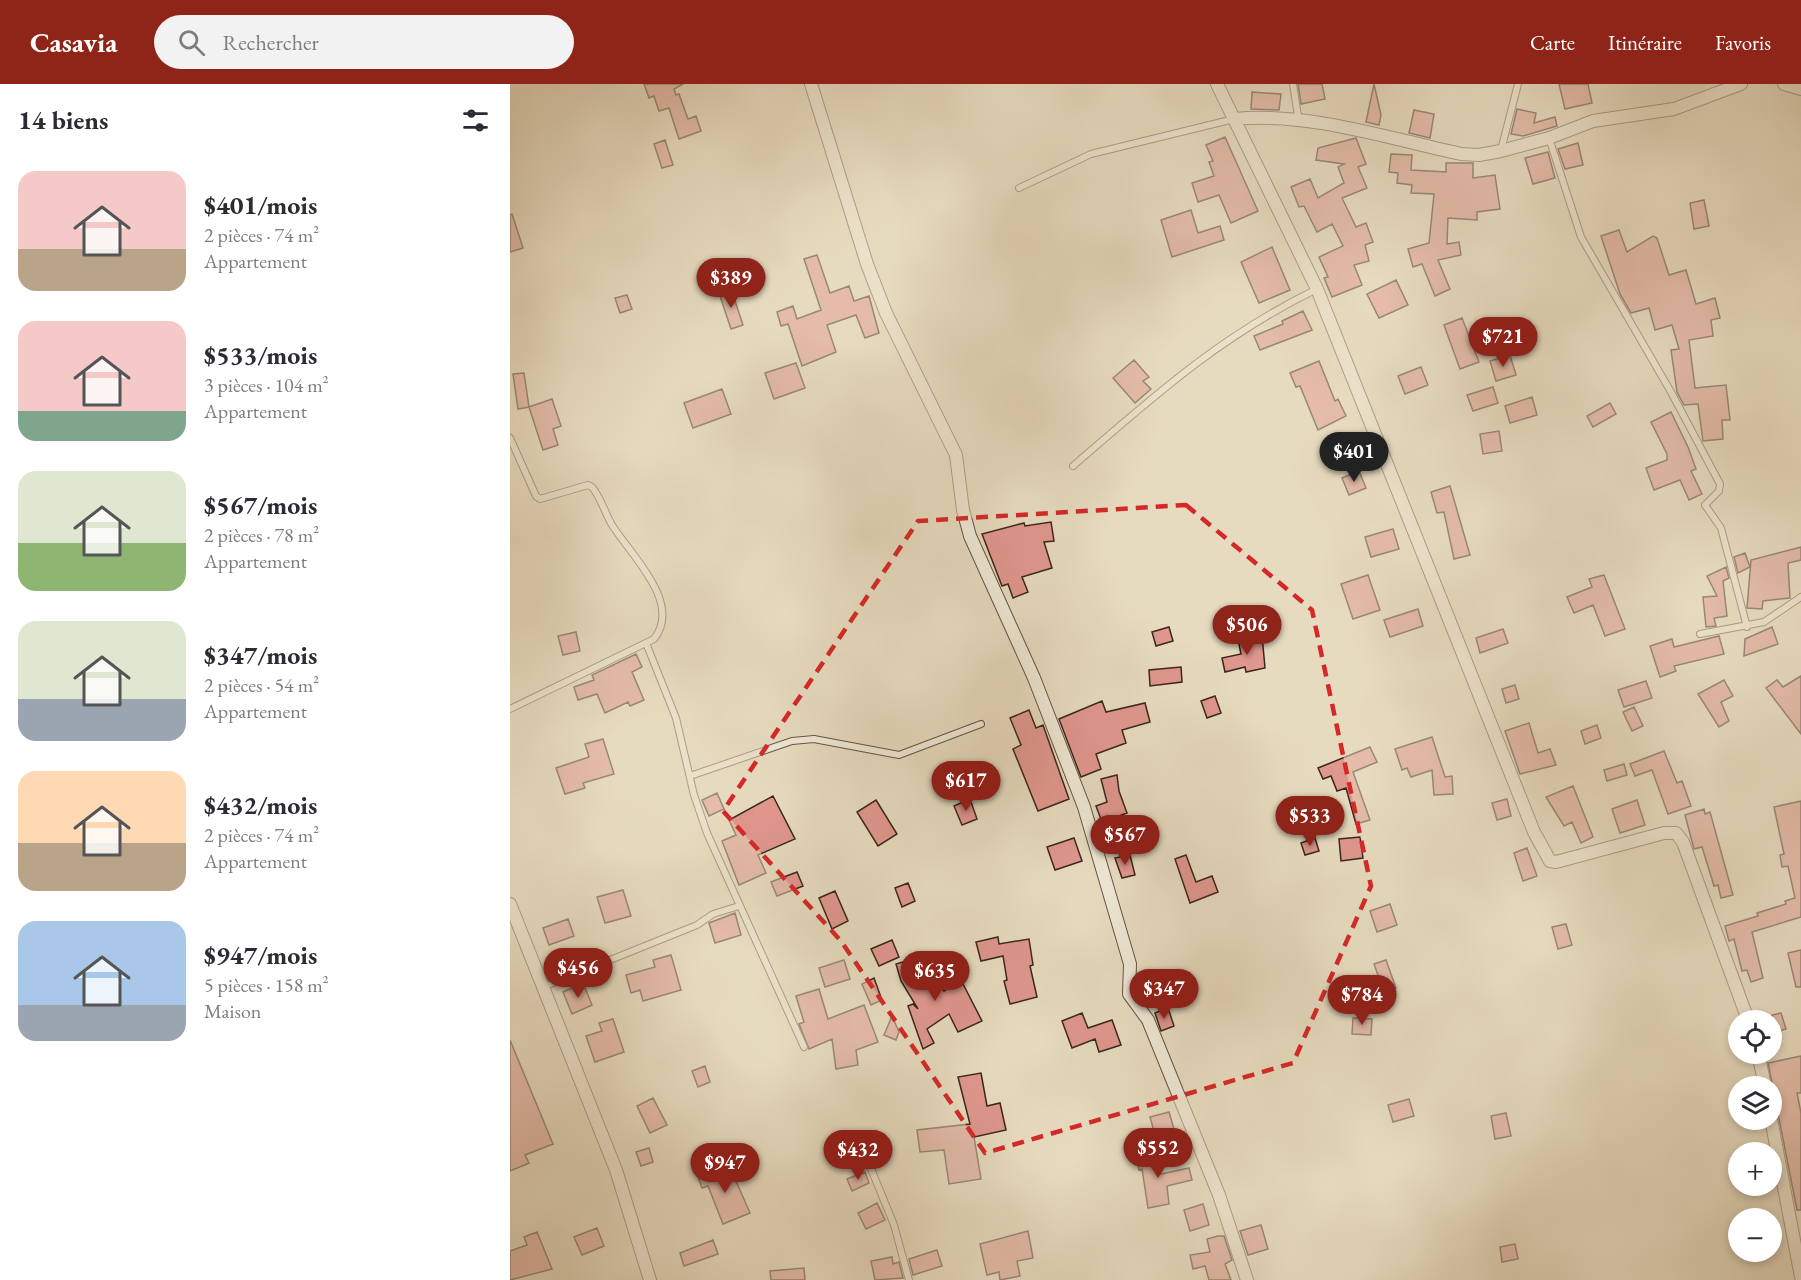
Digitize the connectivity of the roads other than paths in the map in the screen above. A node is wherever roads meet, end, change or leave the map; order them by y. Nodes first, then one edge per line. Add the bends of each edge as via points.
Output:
1 (811, 84) edge
2 (1216, 84) edge
3 (1293, 84) edge
4 (1518, 84) edge
5 (1741, 84) edge
6 (1784, 84) edge
7 (1724, 87) edge
8 (1801, 89) edge
9 (1234, 119) junction
10 (1299, 122) junction
11 (1549, 138) junction
12 (1501, 151) junction
13 (1019, 188) dead end
14 (1317, 289) junction
15 (510, 438) edge
16 (1073, 466) dead end
17 (1801, 597) edge
18 (1747, 627) junction
19 (1700, 634) dead end
20 (646, 643) junction
21 (510, 709) edge
22 (981, 724) dead end
23 (690, 776) junction
24 (510, 904) edge
25 (739, 906) junction
26 (543, 987) junction
27 (1744, 1010) edge
28 (804, 1047) dead end
29 (1773, 1130) edge
30 (865, 1154) dead end
31 (1801, 1277) edge
32 (651, 1280) edge
33 (909, 1280) edge
34 (1247, 1280) edge

1 - 34 street via 867,264 886,312 956,455 970,536 1034,678 1084,807 1130,964 1129,994 1148,1020 1219,1195
2 - 9 street
3 - 10 lane
4 - 12 lane
5 - 7 street
6 - 8 street
7 - 11 street via 1674,109 1593,121
9 - 10 street
9 - 13 lane via 1091,154
9 - 14 street
10 - 12 street via 1342,127 1461,154
11 - 12 street
11 - 18 lane via 1581,237 1720,484 1719,491 1705,505 1721,528
14 - 16 lane via 1255,321 1199,359
14 - 27 street via 1483,711 1533,832 1550,861 1676,833 1683,842
15 - 20 lane via 540,499 588,485 596,492 611,523 658,591 663,617 660,632
17 - 18 lane via 1764,622
18 - 19 lane
20 - 21 lane
20 - 23 lane via 676,718
22 - 23 lane via 899,755 814,739 792,741
23 - 25 lane via 707,833
24 - 26 street
25 - 26 lane
25 - 28 lane
26 - 32 street via 616,1170
29 - 31 street
30 - 33 lane via 894,1225

